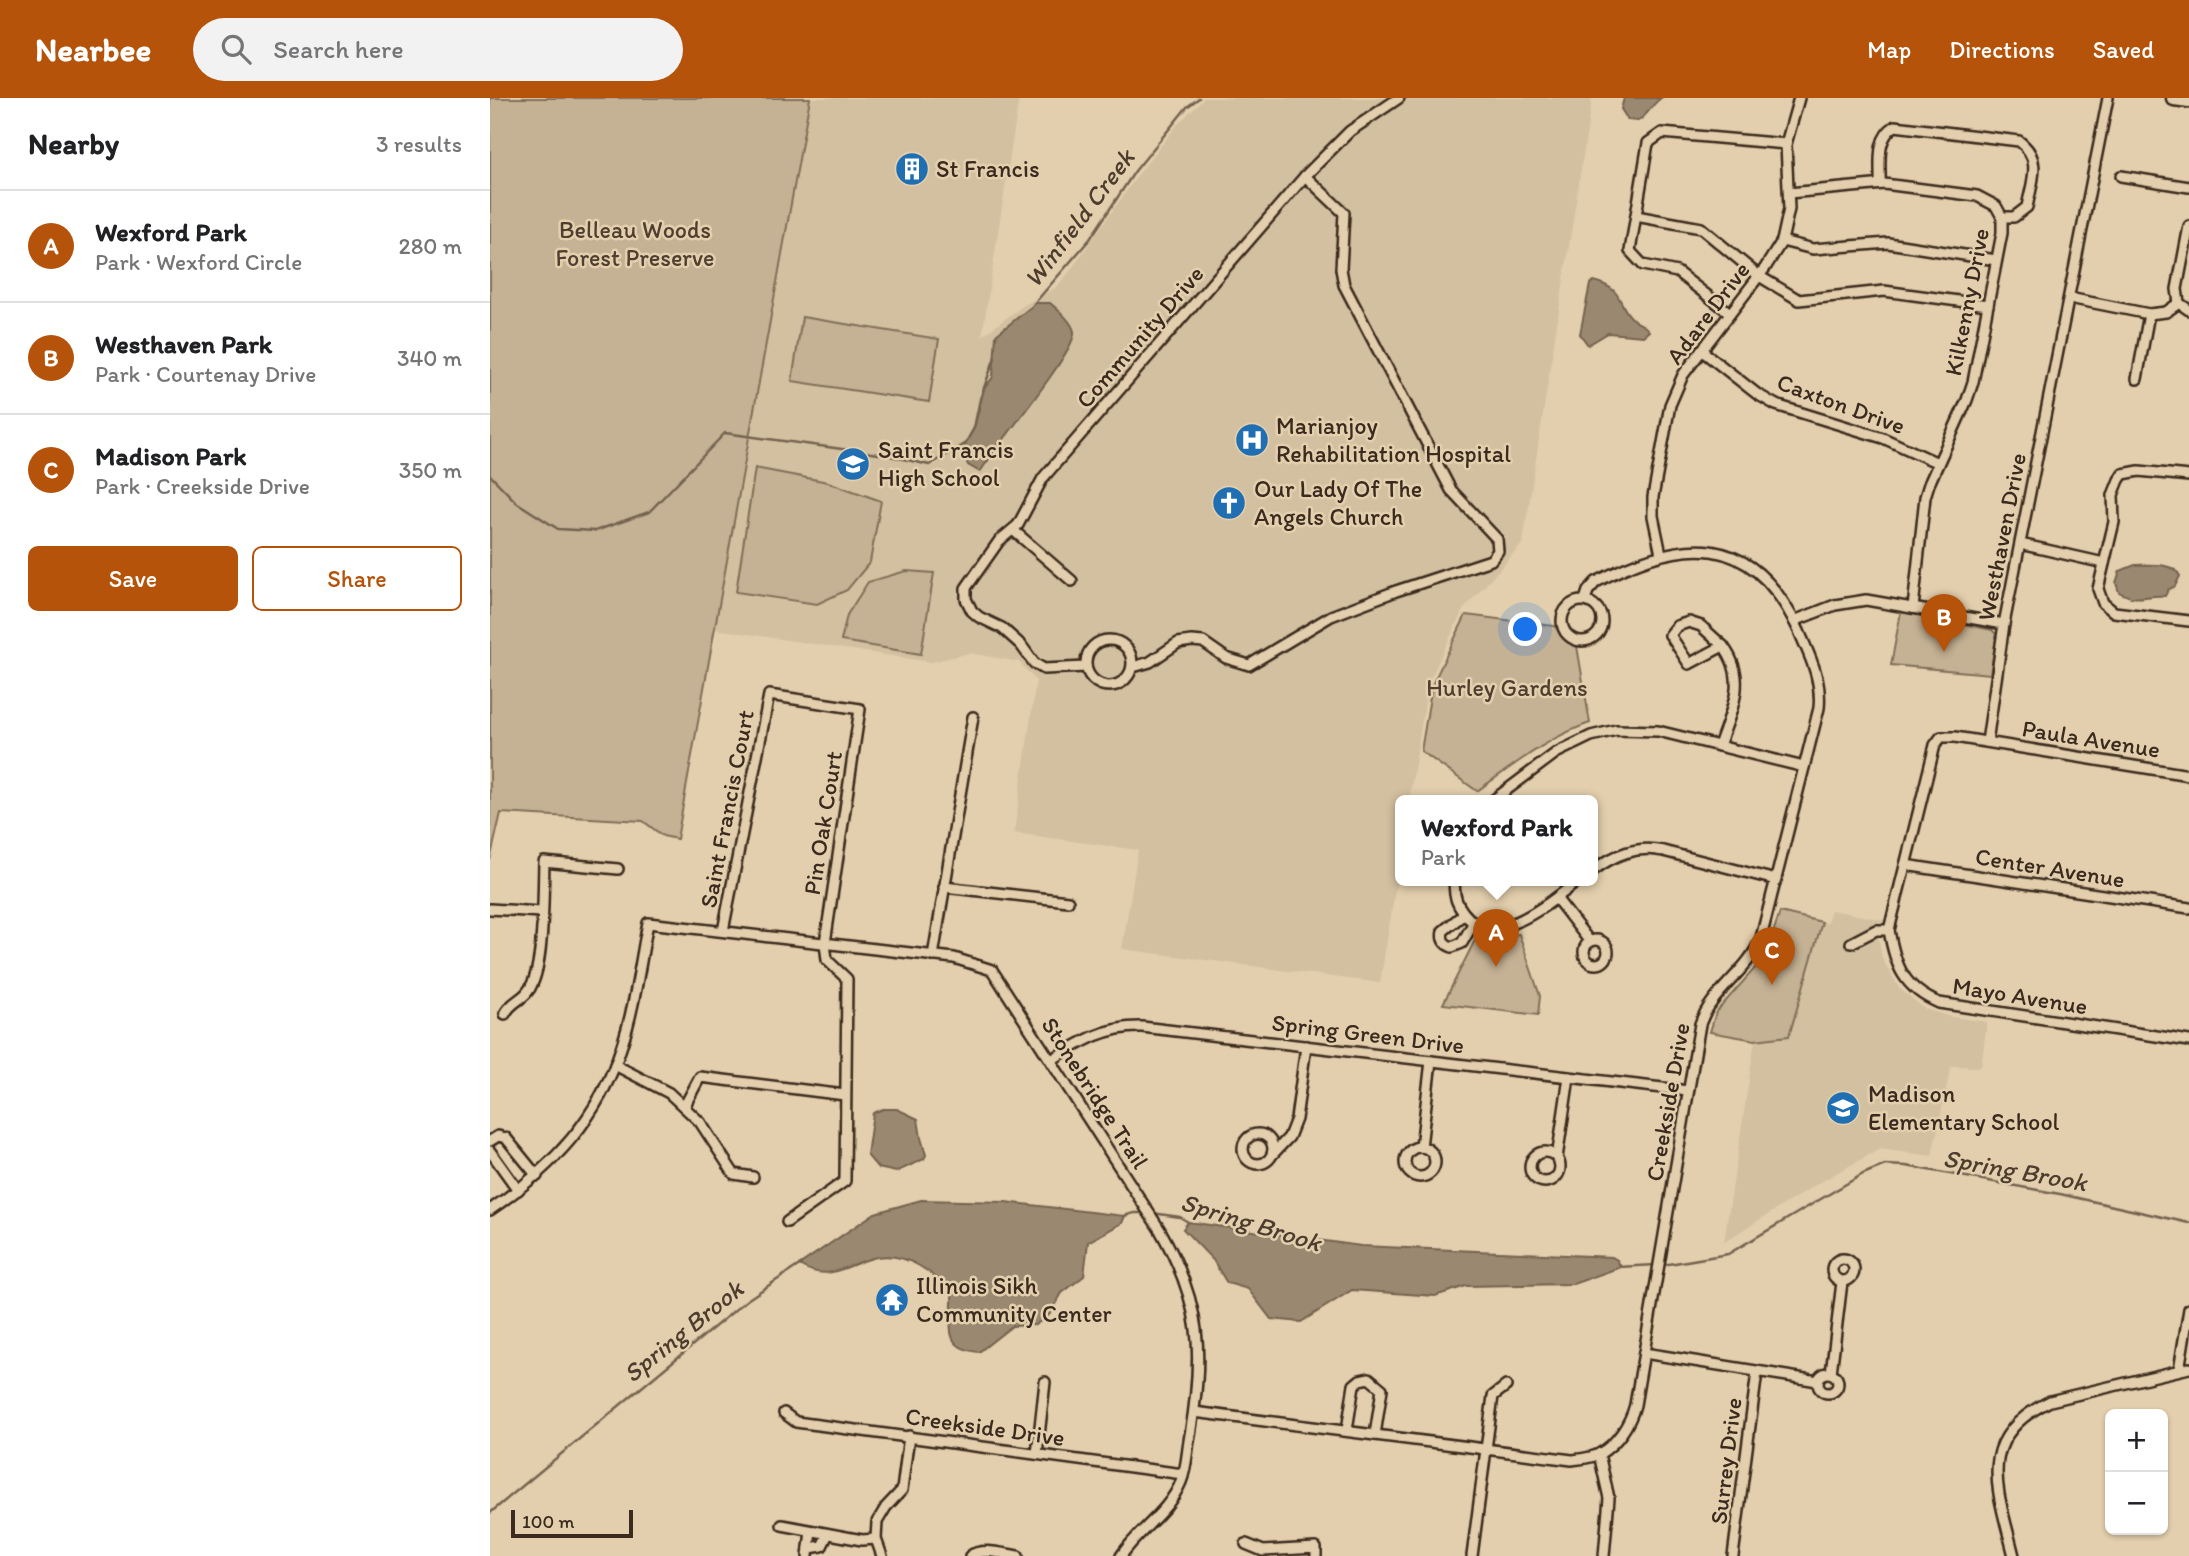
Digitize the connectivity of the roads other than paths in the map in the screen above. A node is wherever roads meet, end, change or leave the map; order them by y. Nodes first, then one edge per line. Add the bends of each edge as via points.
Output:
1 (1399, 98) edge
2 (1798, 98) edge
3 (2108, 98) edge
4 (2175, 98) edge
5 (2189, 100) edge
6 (1786, 144) junction
7 (1305, 176) junction
8 (2121, 176) dead end
9 (1880, 184) junction
10 (2189, 187) edge
11 (1789, 193) junction
12 (1636, 216) junction
13 (2002, 217) junction
14 (2189, 226) edge
15 (1782, 241) junction
16 (1996, 260) junction
17 (1759, 276) junction
18 (2069, 298) junction
19 (2179, 303) junction
20 (1988, 305) junction
21 (2189, 310) edge
22 (1730, 313) junction
23 (2149, 314) junction
24 (1701, 350) junction
25 (2137, 379) dead end
26 (1938, 463) junction
27 (2189, 476) edge
28 (1013, 530) junction
29 (2020, 544) junction
30 (1661, 554) junction
31 (2104, 563) junction
32 (1072, 581) dead end
33 (1585, 600) junction
34 (1913, 608) junction
35 (1794, 621) junction
36 (2189, 621) edge
37 (2004, 624) junction
38 (1723, 646) junction
39 (1086, 667) junction
40 (1133, 667) junction
41 (860, 709) joint
42 (973, 717) dead end
43 (1987, 742) junction
44 (1719, 746) junction
45 (1804, 768) junction
46 (2189, 775) edge
47 (1500, 795) edge
48 (1905, 865) junction
49 (1598, 867) edge
50 (618, 869) dead end
51 (1776, 880) junction
52 (1455, 886) edge
53 (1572, 886) edge
54 (944, 887) junction
55 (1556, 898) junction
56 (1068, 901) dead end
57 (2189, 908) edge
58 (490, 909) edge
59 (541, 912) junction
60 (1464, 914) junction
61 (1474, 922) junction
62 (1889, 930) junction
63 (723, 931) junction
64 (1590, 942) dead end
65 (825, 943) junction
66 (1851, 943) dead end
67 (933, 956) junction
68 (505, 1014) dead end
69 (2189, 1041) edge
70 (1306, 1046) junction
71 (1051, 1060) junction
72 (1431, 1061) junction
73 (615, 1065) junction
74 (1569, 1077) junction
75 (1688, 1091) junction
76 (845, 1095) junction
77 (684, 1107) junction
78 (490, 1141) edge
79 (1421, 1147) dead end
80 (490, 1151) edge
81 (1272, 1155) dead end
82 (1557, 1158) dead end
83 (537, 1176) junction
84 (753, 1177) dead end
85 (518, 1190) junction
86 (490, 1210) edge
87 (787, 1222) dead end
88 (1842, 1282) dead end
89 (2189, 1309) edge
90 (1644, 1353) junction
91 (2189, 1368) edge
92 (2179, 1370) junction
93 (1757, 1372) junction
94 (1831, 1373) junction
95 (1818, 1381) junction
96 (1045, 1382) dead end
97 (1506, 1386) dead end
98 (1194, 1412) junction
99 (784, 1413) dead end
100 (1347, 1430) junction
101 (1375, 1435) junction
102 (909, 1436) junction
103 (1486, 1450) junction
104 (1037, 1454) junction
105 (1599, 1454) junction
106 (1183, 1474) junction
107 (782, 1525) dead end
108 (811, 1531) junction
109 (828, 1534) junction
110 (876, 1539) junction
111 (1246, 1544) dead end
112 (808, 1552) edge
113 (1316, 1552) edge
114 (992, 1554) edge
115 (882, 1556) edge
116 (970, 1556) edge
117 (1018, 1556) edge
118 (1121, 1556) edge
119 (1472, 1556) edge
120 (1604, 1556) edge
121 (1733, 1556) edge
122 (2014, 1556) edge

1 - 7 street, Community Drive via 1350,131
2 - 6 street, Adare Drive
3 - 18 street, Westhaven Drive
4 - 5 main road
6 - 11 street, Adare Drive
6 - 12 street via 1662,134 1648,143
7 - 28 street, Community Drive via 1043,478
7 - 40 street via 1344,213 1341,269 1345,285 1451,490 1497,539 1498,551 1491,560 1468,569 1331,616 1249,665 1192,641 1178,643 1150,662
8 - 10 street
9 - 11 street, Kilkenny Drive
9 - 13 street, Kilkenny Drive via 1978,196 1996,206
9 - 13 street via 1880,148 1895,126 2020,141 2035,161 2027,207 2014,217
11 - 15 street, Adare Drive
12 - 17 street via 1701,228
12 - 22 street via 1630,251 1635,259 1677,272
13 - 16 street, Kilkenny Drive
14 - 19 street via 2177,289
15 - 16 street via 1813,249 1888,243
15 - 17 street, Adare Drive
16 - 20 street, Kilkenny Drive
17 - 20 street via 1799,300 1884,291
17 - 22 street, Adare Drive
18 - 23 street
18 - 29 street, Westhaven Drive
19 - 21 street
19 - 23 street via 2166,312
20 - 26 street, Kilkenny Drive via 1970,391
22 - 24 street, Adare Drive
23 - 25 street
24 - 26 street, Caxton Drive via 1776,405 1883,438
24 - 30 street, Adare Drive via 1675,391 1666,419 1653,509
26 - 34 street, Kilkenny Drive via 1925,497
27 - 31 street via 2123,474 2113,495 2113,522
28 - 32 street
28 - 39 street, Community Drive via 999,541 966,588 972,611 1002,628 1044,669
29 - 31 street
29 - 37 street, Westhaven Drive
30 - 33 street, Creekside Drive via 1596,582
30 - 35 street, Creekside Drive via 1698,549 1740,560 1769,581
31 - 36 street via 2098,589 2108,608
33 - 33 street, Creekside Drive via 1569,605 1562,618 1566,634 1580,642 1595,637 1603,623 1599,608
34 - 35 street via 1855,601
34 - 37 street
35 - 45 street, Creekside Drive via 1820,689
37 - 43 street, Westhaven Drive
38 - 38 street via 1701,626 1689,622 1670,635 1689,664
38 - 44 street via 1733,659 1737,688
39 - 40 street via 1098,684 1113,686 1126,680
39 - 40 street via 1089,651 1110,639 1130,652
41 - 63 street, Saint Francis Court via 769,695
41 - 65 street, Pin Oak Court
42 - 54 street
43 - 46 street, Paula Avenue
43 - 48 street via 1945,736 1937,742
44 - 45 street
44 - 47 street via 1645,729 1604,733 1556,753
45 - 51 street, Creekside Drive
48 - 57 street, Center Avenue
48 - 62 street
49 - 51 street via 1624,852 1645,849
50 - 59 street via 544,862
51 - 75 street, Creekside Drive via 1758,945 1702,1016
52 - 60 street
53 - 55 street
54 - 56 street
54 - 67 street
55 - 61 street via 1510,925
55 - 64 street
58 - 59 street
59 - 68 street via 535,979 525,998 512,1003
60 - 61 street
60 - 61 street via 1443,931 1446,944 1462,943
62 - 66 street via 1876,930
62 - 69 street, Mayo Avenue via 1902,975 1939,1003
63 - 65 street, Stonebridge Trail
63 - 73 street, Stonebridge Trail via 648,923
65 - 67 street, Stonebridge Trail
65 - 76 street via 827,960 847,979
67 - 71 street, Stonebridge Trail via 992,970
70 - 71 street, Spring Green Drive via 1131,1027 1099,1033
70 - 72 street, Spring Green Drive
70 - 81 street via 1296,1119 1289,1137
71 - 98 street, Stonebridge Trail via 1146,1207 1180,1269 1195,1316 1199,1366
72 - 74 street, Spring Green Drive
72 - 79 street
73 - 77 street via 669,1093
73 - 83 street via 581,1127
74 - 75 street, Spring Green Drive
74 - 82 street
75 - 90 street, Creekside Drive
76 - 77 street via 700,1077
76 - 87 street via 845,1181
77 - 84 street via 700,1122 734,1174
78 - 83 street via 506,1138
80 - 85 street
83 - 85 street
85 - 86 street
88 - 94 street
89 - 92 street
90 - 93 street
90 - 105 street, Creekside Drive via 1632,1415 1620,1436
91 - 92 street
92 - 122 street via 2050,1401 2007,1435 1996,1472
93 - 95 street
93 - 121 street, Surrey Drive
94 - 95 street
94 - 95 street via 1839,1382 1834,1392 1822,1392
96 - 104 street
97 - 103 street via 1493,1396
98 - 100 street
98 - 106 street, Stonebridge Trail
99 - 102 street, Creekside Drive via 796,1422
100 - 101 street
100 - 101 street via 1354,1385 1369,1378 1382,1389
101 - 103 street
102 - 104 street, Creekside Drive
102 - 110 street via 902,1490 877,1522
103 - 105 street via 1560,1459
103 - 119 street
104 - 106 street, Creekside Drive
105 - 120 street via 1609,1498
106 - 118 street, Stonebridge Trail via 1168,1505
107 - 108 street
108 - 109 street
108 - 112 street
109 - 110 street
109 - 112 street via 822,1546
110 - 115 street
111 - 113 street via 1263,1551
114 - 116 street via 982,1551
114 - 117 street

